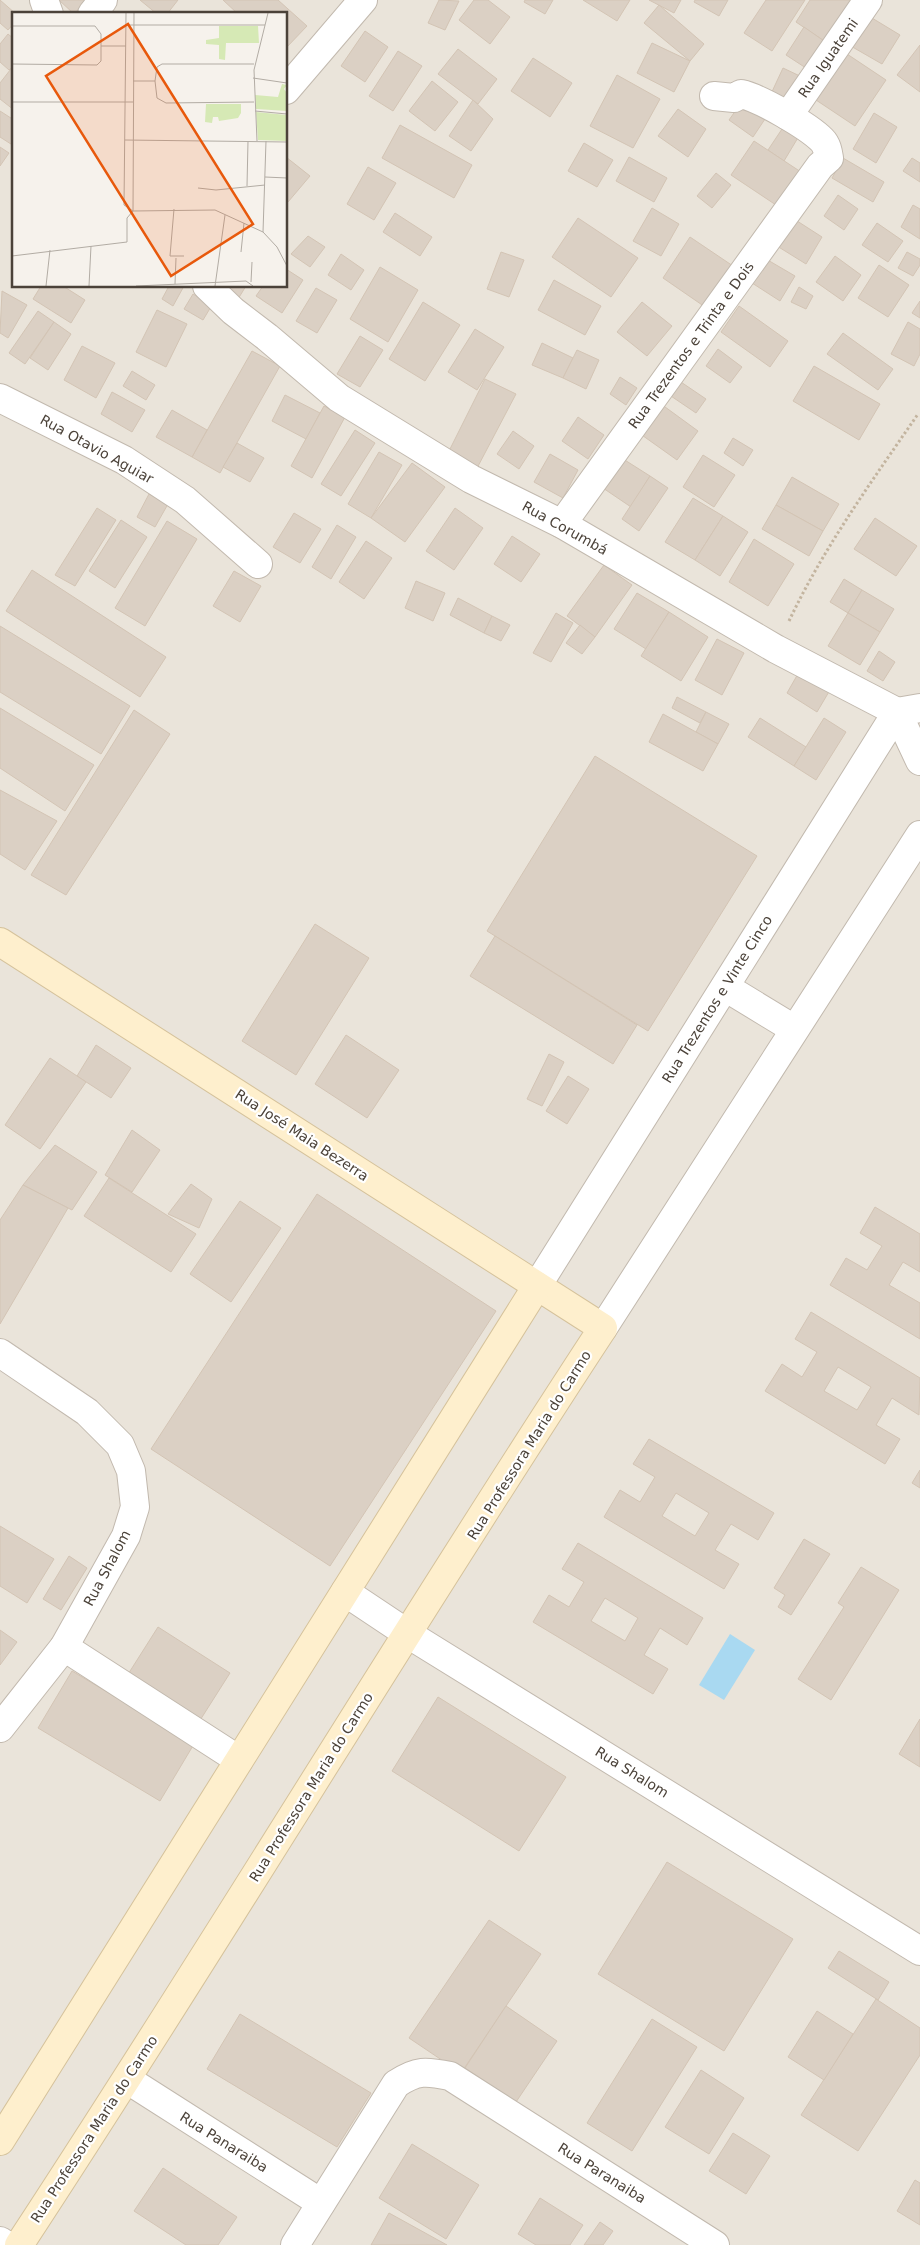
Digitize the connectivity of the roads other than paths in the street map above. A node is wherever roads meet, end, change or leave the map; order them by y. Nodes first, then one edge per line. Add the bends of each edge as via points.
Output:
1 (44, 0) edge
2 (103, 0) edge
3 (363, 0) edge
4 (868, 0) edge
5 (48, 12) edge
6 (94, 12) edge
7 (288, 88) edge
8 (724, 97) dead end
9 (788, 116) junction
10 (209, 288) edge
11 (0, 398) edge
12 (562, 524) junction
13 (258, 564) dead end
14 (909, 710) edge
15 (920, 761) edge
16 (920, 834) edge
17 (0, 942) edge
18 (725, 987) junction
19 (794, 1030) junction
20 (538, 1286) junction
21 (603, 1328) junction
22 (0, 1353) edge
23 (345, 1592) junction
24 (408, 1634) junction
25 (64, 1647) junction
26 (0, 1728) edge
27 (239, 1760) junction
28 (920, 1950) edge
29 (128, 2080) junction
30 (0, 2141) edge
31 (321, 2203) junction
32 (0, 2241) edge
33 (6, 2245) edge
34 (19, 2245) edge
35 (295, 2245) edge
36 (715, 2245) edge

1 - 5 street
2 - 6 street
3 - 7 street
4 - 9 street, Rua Iguatemi
8 - 9 street via 752,96
9 - 12 street, Rua Trezentos e Trinta e Dois via 823,141 829,158 820,166
10 - 12 street, Rua Corumbá via 339,398 471,479
11 - 13 street, Rua Otavio Aguiar via 132,465 185,500
12 - 14 street, Rua Corumbá via 776,648
14 - 15 street
14 - 18 street, Rua Trezentos e Vinte Cinco
16 - 19 street
17 - 20 street, Rua José Maia Bezerra
18 - 19 street
18 - 20 street, Rua Trezentos e Vinte Cinco
19 - 21 street
20 - 21 street, Rua José Maia Bezerra
20 - 23 street
21 - 24 street, Rua Professora Maria do Carmo
22 - 25 street, Rua Shalom via 87,1412 120,1445 131,1471 135,1507 126,1536
23 - 24 street, Rua Shalom
23 - 27 street
24 - 28 street, Rua Shalom
24 - 29 street, Rua Professora Maria do Carmo
25 - 26 street, Rua Shalom
25 - 27 street
27 - 30 street
29 - 31 street, Rua Panaraiba
29 - 34 street, Rua Professora Maria do Carmo
31 - 35 street, Rua Paranaiba
31 - 36 street, Rua Paranaiba via 396,2084 411,2074 427,2071 450,2076
32 - 33 street

